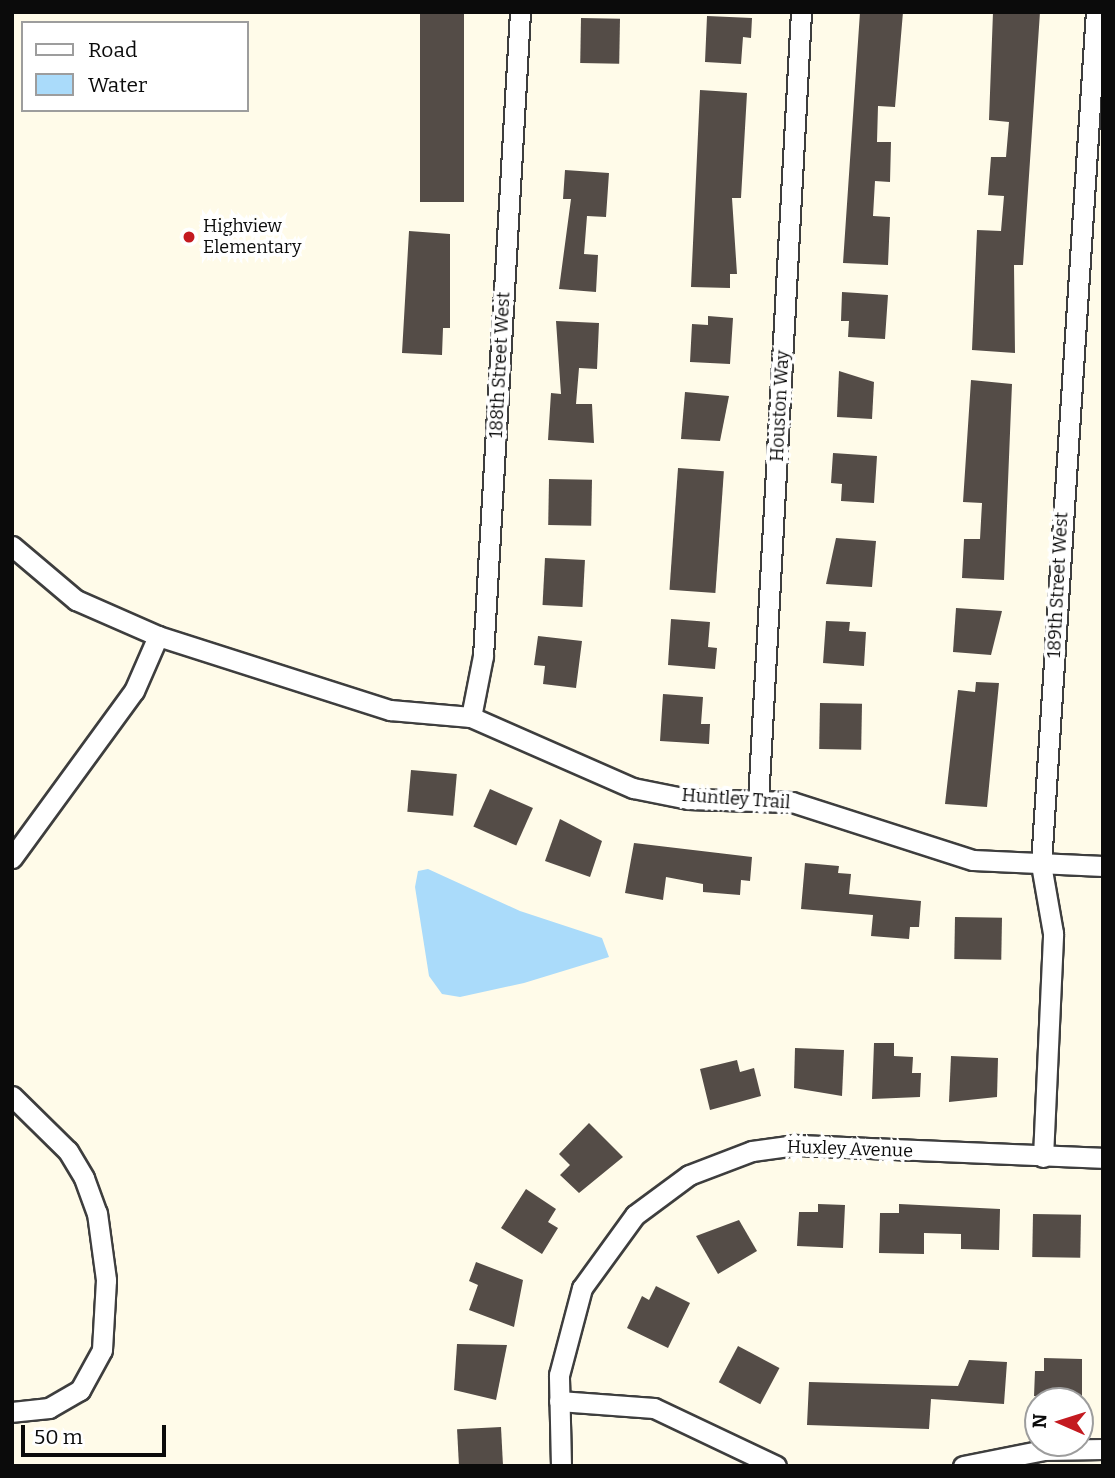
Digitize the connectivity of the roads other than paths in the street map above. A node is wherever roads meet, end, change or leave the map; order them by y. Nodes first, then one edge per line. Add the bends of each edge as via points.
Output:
1 (520, 12) edge
2 (801, 12) edge
3 (1096, 12) edge
4 (12, 546) edge
5 (158, 636) junction
6 (471, 717) junction
7 (758, 801) junction
8 (12, 858) edge
9 (1041, 864) junction
10 (1103, 866) edge
11 (12, 1096) edge
12 (1043, 1157) junction
13 (1103, 1158) edge
14 (559, 1401) junction
15 (12, 1412) edge
16 (1103, 1449) edge
17 (561, 1466) edge
18 (776, 1466) edge
19 (962, 1466) edge

1 - 6 street, 188th Street West via 483,656
2 - 7 street, Houston Way
3 - 9 street, 189th Street West
4 - 5 street, Huntley Trail via 76,600
5 - 6 street, Huntley Trail via 390,710
5 - 8 street via 134,691
6 - 7 street, Huntley Trail via 633,788 688,799
7 - 9 street, Huntley Trail via 841,813 924,849 973,860
9 - 10 street, Huntley Trail
9 - 12 street, 189th Street West via 1053,933
11 - 15 street via 68,1151 84,1178 97,1213 106,1280 102,1350 80,1390 49,1408
12 - 13 street, Huxley Avenue
12 - 14 street, Huxley Avenue via 796,1145 752,1151 689,1175 635,1215 593,1268 567,1330
14 - 17 street, Huxley Avenue
14 - 18 street via 654,1408
16 - 19 street via 1044,1450

